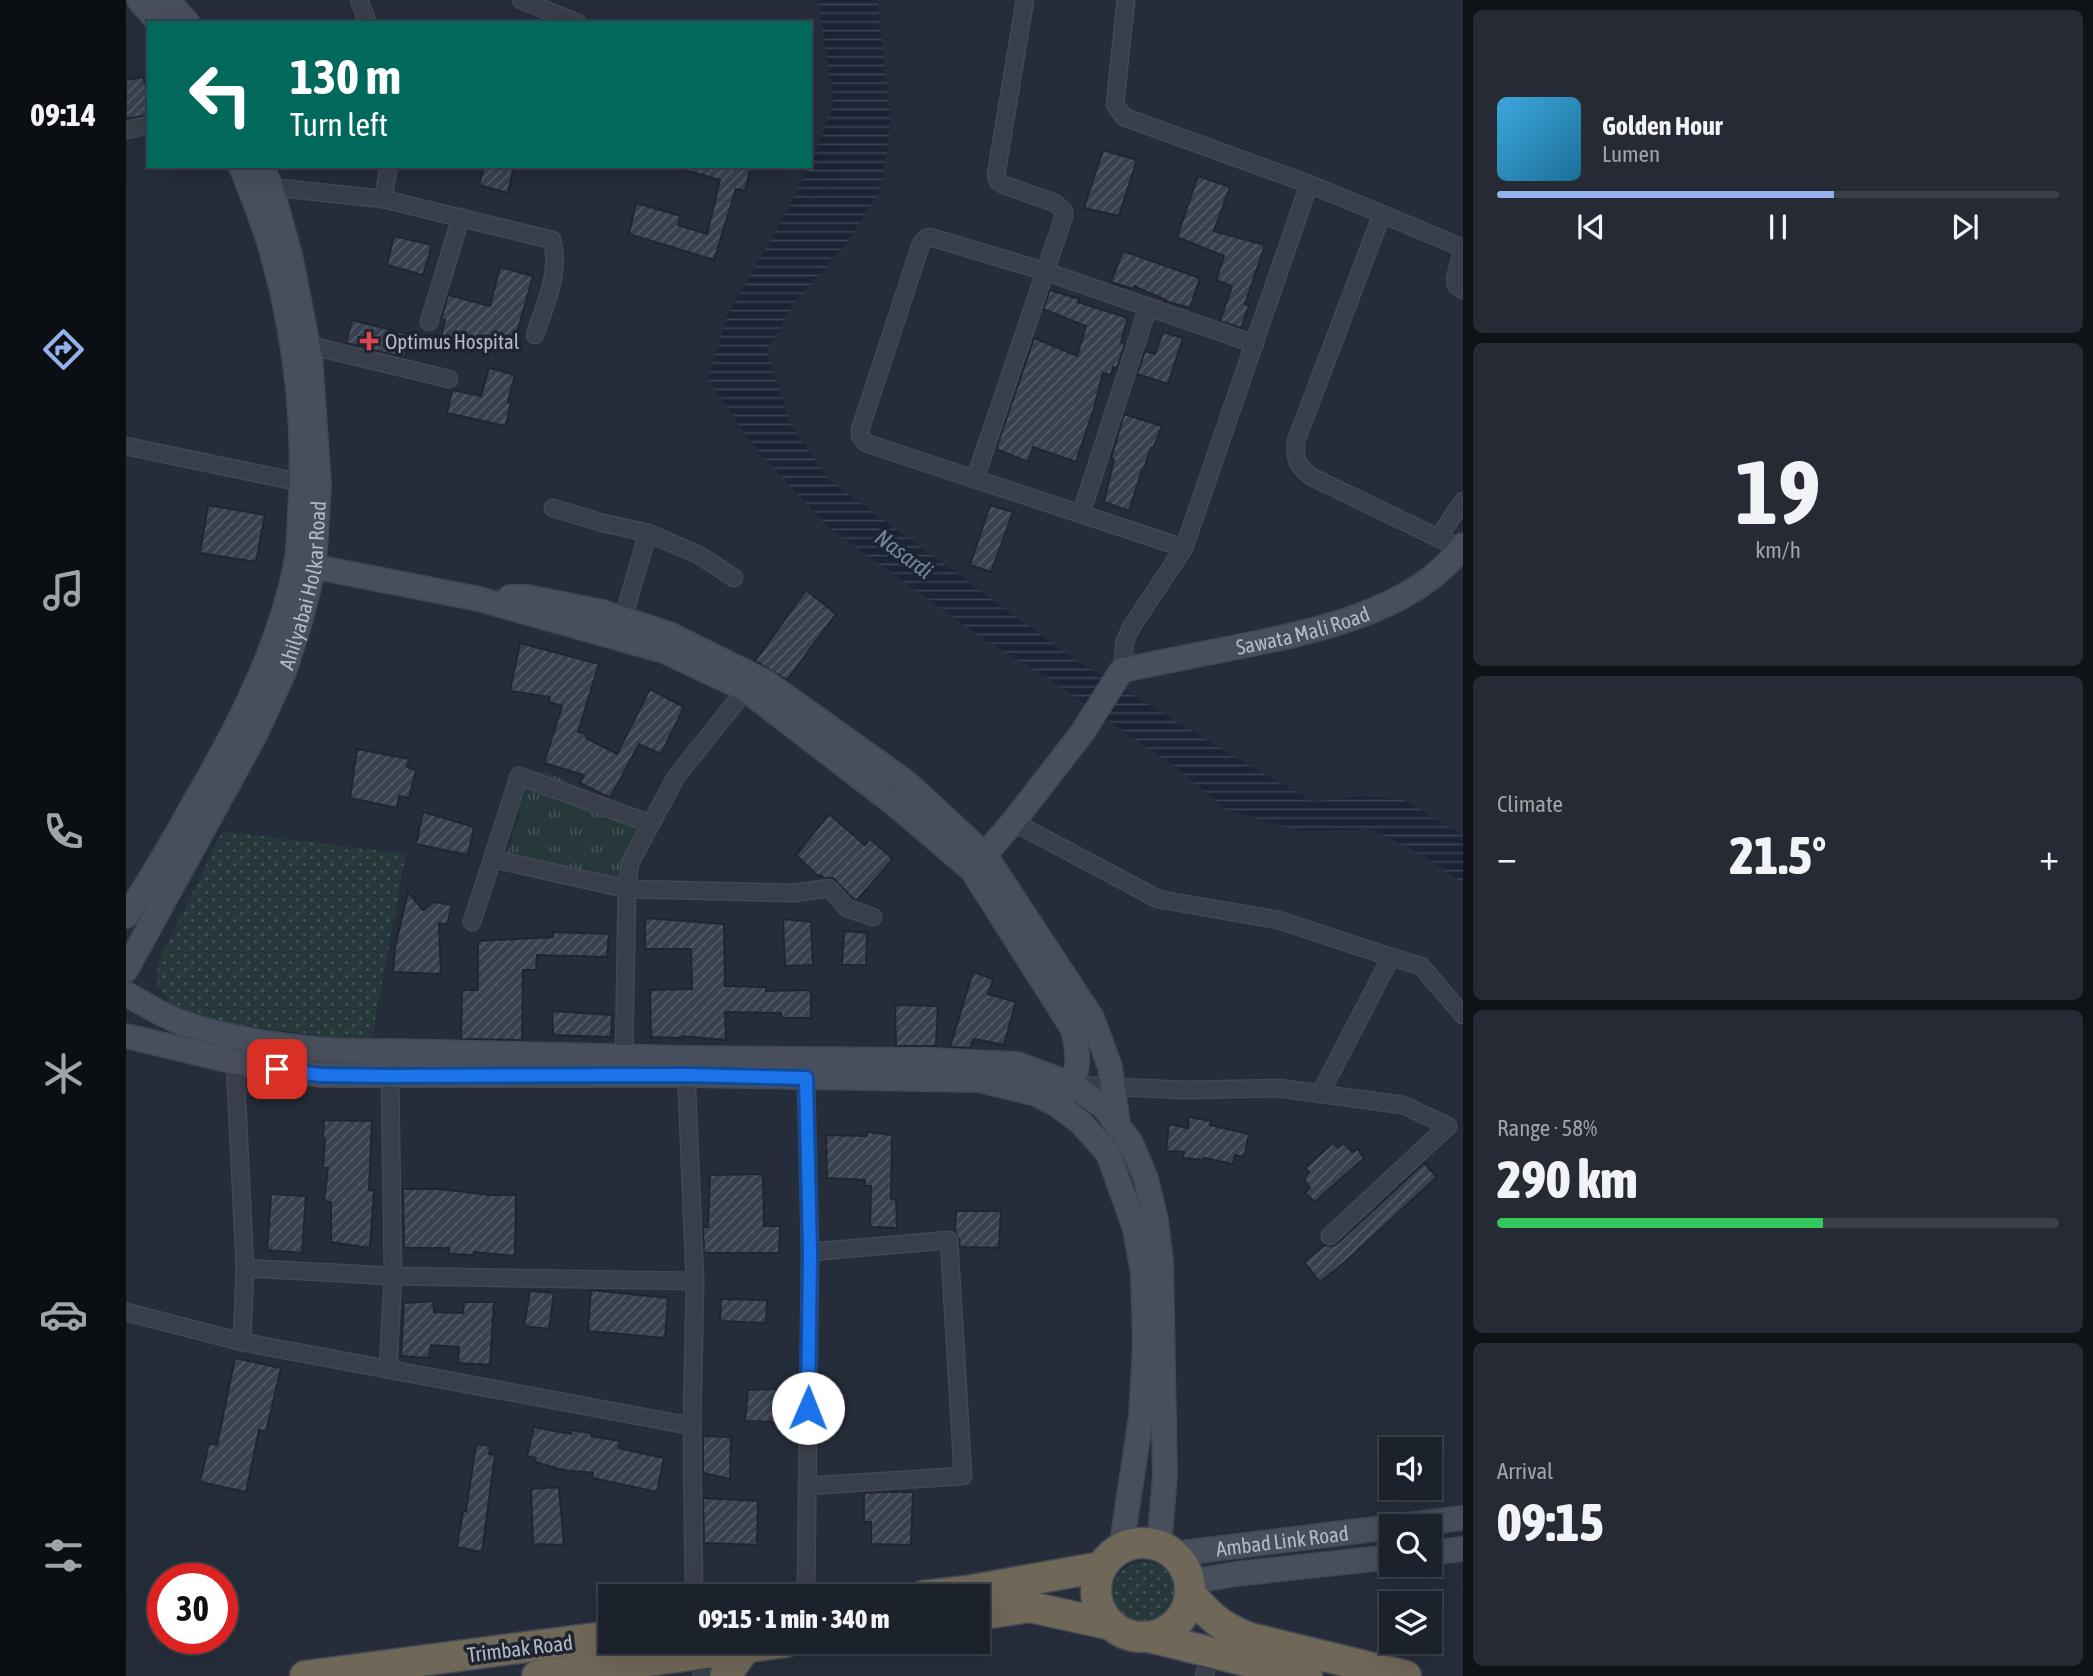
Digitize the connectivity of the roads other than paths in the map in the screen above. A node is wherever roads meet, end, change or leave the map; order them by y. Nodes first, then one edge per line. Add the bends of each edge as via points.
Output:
1 (139, 0) edge
2 (167, 0) edge
3 (359, 0) edge
4 (521, 0) edge
5 (1025, 0) edge
6 (1126, 0) edge
7 (157, 21) edge
8 (186, 21) edge
9 (367, 21) edge
10 (573, 21) edge
11 (147, 125) edge
12 (126, 130) edge
13 (242, 168) edge
14 (388, 168) edge
15 (266, 177) edge
16 (1309, 184) junction
17 (383, 199) junction
18 (1382, 214) junction
19 (461, 218) junction
20 (1463, 248) edge
21 (1044, 271) junction
22 (1463, 290) edge
23 (1148, 307) junction
24 (429, 322) dead end
25 (535, 335) dead end
26 (1255, 344) junction
27 (308, 345) junction
28 (449, 379) dead end
29 (126, 446) edge
30 (975, 479) junction
31 (311, 484) junction
32 (1463, 501) edge
33 (553, 508) dead end
34 (1081, 514) junction
35 (648, 533) junction
36 (1438, 538) junction
37 (1462, 547) edge
38 (1184, 548) junction
39 (305, 565) junction
40 (734, 578) dead end
41 (479, 599) junction
42 (623, 618) junction
43 (1122, 670) junction
44 (751, 683) junction
45 (1013, 822) junction
46 (651, 824) junction
47 (493, 859) junction
48 (978, 862) junction
49 (627, 889) junction
50 (126, 916) edge
51 (873, 917) dead end
52 (472, 922) dead end
53 (1391, 957) junction
54 (126, 970) edge
55 (126, 994) edge
56 (1463, 1015) edge
57 (126, 1036) edge
58 (624, 1055) junction
59 (235, 1062) junction
60 (686, 1066) junction
61 (390, 1076) junction
62 (806, 1078) junction
63 (1073, 1085) junction
64 (1114, 1086) junction
65 (1320, 1094) junction
66 (1056, 1104) junction
67 (1118, 1126) junction
68 (1330, 1236) dead end
69 (810, 1252) junction
70 (245, 1268) junction
71 (393, 1276) junction
72 (695, 1281) junction
73 (126, 1312) edge
74 (242, 1342) junction
75 (388, 1369) junction
76 (692, 1426) junction
77 (807, 1486) junction
78 (1463, 1518) edge
79 (1442, 1521) edge
80 (1379, 1528) edge
81 (1463, 1549) edge
82 (1166, 1550) junction
83 (1442, 1552) edge
84 (1111, 1558) junction
85 (1379, 1558) edge
86 (694, 1584) edge
87 (806, 1584) edge
88 (990, 1586) edge
89 (1190, 1588) junction
90 (990, 1613) edge
91 (1112, 1625) junction
92 (1149, 1637) junction
93 (598, 1638) edge
94 (741, 1654) edge
95 (700, 1657) edge
96 (1208, 1664) edge
97 (305, 1676) edge
98 (537, 1676) edge
99 (725, 1676) edge
100 (1307, 1676) edge
101 (1406, 1676) edge

1 - 7 main road
2 - 8 main road
3 - 9 street
4 - 10 street
5 - 21 street via 996,175 1004,185 1055,203 1064,211
6 - 16 street via 1115,104 1124,117
11 - 12 street
13 - 31 main road, Ahilyabai Holkar Road via 274,257 291,337
14 - 17 street
15 - 17 street
15 - 27 main road, Ahilyabai Holkar Road via 290,255
16 - 18 street
16 - 26 street
17 - 19 street
18 - 20 street
18 - 36 street via 1295,452 1297,462 1312,477
19 - 24 street
19 - 25 street via 552,240 555,271
20 - 22 street via 1455,279
21 - 23 street
21 - 30 street
21 - 30 street via 930,237 921,244 860,436 866,443
23 - 26 street
23 - 34 street
26 - 38 street
27 - 28 street
27 - 31 main road, Ahilyabai Holkar Road via 315,410
29 - 31 street
30 - 34 street
31 - 39 main road, Ahilyabai Holkar Road
32 - 36 street
33 - 35 street
34 - 38 street
35 - 40 street via 699,555
35 - 42 street
36 - 37 street
37 - 43 main road, Sawata Mali Road via 1420,587 1326,627
38 - 43 street via 1132,626 1125,641
39 - 41 main road
39 - 50 main road, Ahilyabai Holkar Road via 221,758
39 - 54 main road, Ahilyabai Holkar Road via 300,622 284,672 255,735
41 - 42 main road via 527,597
41 - 44 main road via 664,651
42 - 44 main road via 669,634
43 - 45 main road via 1082,733
44 - 46 street via 677,777
44 - 48 main road via 897,806
45 - 48 main road
45 - 53 street via 1158,899 1278,920
46 - 47 street via 519,776
46 - 49 street via 630,863
47 - 49 street
47 - 52 street
48 - 63 main road via 1073,1029 1079,1055
48 - 64 main road via 1092,1018
49 - 51 street via 795,893 829,888 847,908
49 - 58 street
53 - 56 street via 1421,966
53 - 65 street
55 - 58 main road via 181,1023 233,1037 296,1046 360,1052
57 - 59 main road
58 - 60 main road
59 - 61 main road via 320,1075
59 - 70 street
60 - 61 main road
60 - 62 main road
60 - 63 main road via 929,1060 1017,1064
60 - 72 street
61 - 71 street
62 - 66 main road via 979,1080 1036,1094
62 - 69 street
63 - 64 street
63 - 66 main road
63 - 67 main road via 1104,1107
64 - 65 street via 1278,1088
64 - 67 main road
65 - 68 street via 1404,1105 1448,1126
66 - 84 main road via 1108,1153 1135,1228 1143,1273 1141,1417
67 - 82 main road via 1132,1143 1146,1179 1161,1261
69 - 77 street
69 - 77 street via 949,1240 963,1476
70 - 71 street
70 - 74 street
71 - 72 street
71 - 75 street
72 - 76 street
73 - 74 street
74 - 75 street
75 - 76 street
76 - 86 street
77 - 87 street
78 - 79 main road
80 - 82 main road, Ambad Link Road
81 - 83 main road
82 - 84 highway via 1136,1544
82 - 89 highway via 1184,1567
84 - 88 highway
84 - 91 highway via 1096,1593 1099,1607
85 - 89 main road, Ambad Link Road via 1236,1574
89 - 92 highway via 1184,1613 1174,1626
89 - 101 highway via 1214,1620 1243,1636
90 - 91 highway via 1030,1607
91 - 92 highway via 1124,1633
92 - 96 highway
93 - 97 highway, Trimbak Road
94 - 99 highway
95 - 98 highway, Trimbak Road
96 - 100 highway

